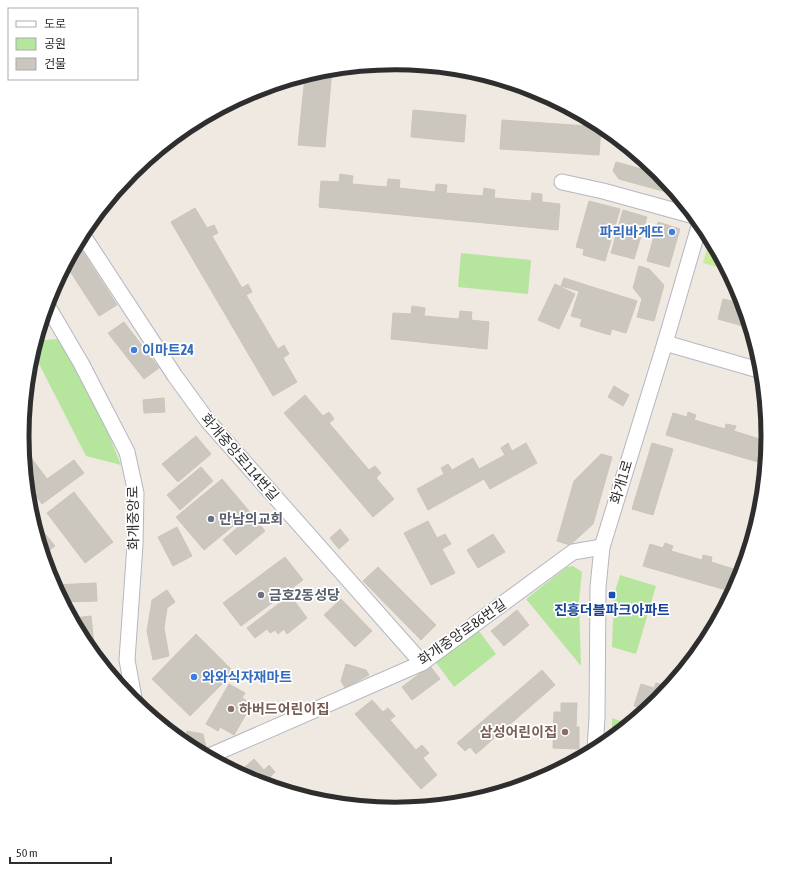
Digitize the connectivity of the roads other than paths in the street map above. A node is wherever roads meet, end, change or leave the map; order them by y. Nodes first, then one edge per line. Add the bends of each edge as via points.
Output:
1 (562, 182) dead end
2 (685, 213) edge
3 (698, 231) edge
4 (86, 240) edge
5 (51, 312) edge
6 (665, 343) junction
7 (755, 369) edge
8 (602, 547) junction
9 (422, 663) junction
10 (133, 692) edge
11 (595, 743) edge
12 (214, 754) edge

1 - 2 street
3 - 6 street, 화개1로
4 - 9 street, 화개중앙로114번길 via 207,420
5 - 10 street, 화개중앙로 via 127,452 136,493 127,660
6 - 7 street
6 - 8 street, 화개1로
8 - 9 street, 화개중앙로86번길 via 573,552
8 - 11 street, 화개1로 via 598,587
9 - 12 street, 화개중앙로86번길

